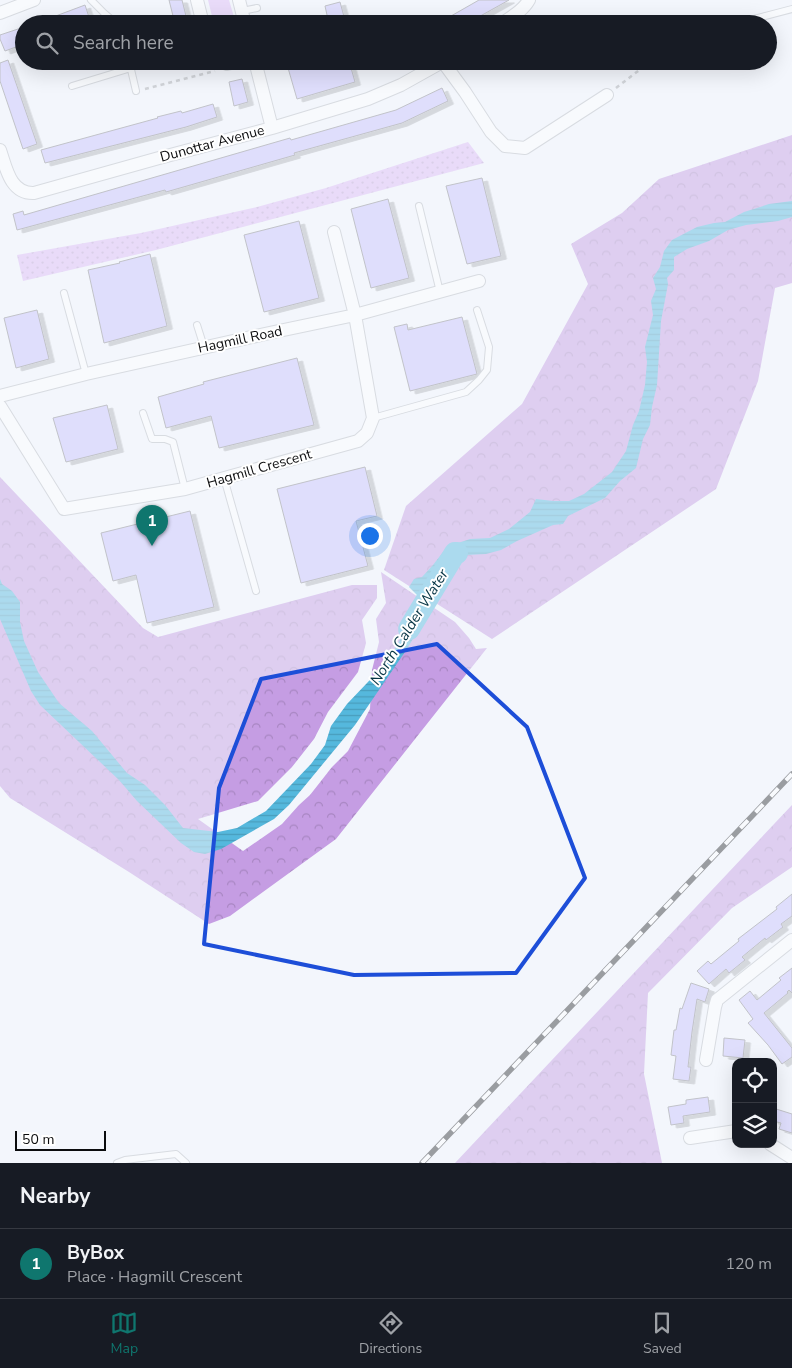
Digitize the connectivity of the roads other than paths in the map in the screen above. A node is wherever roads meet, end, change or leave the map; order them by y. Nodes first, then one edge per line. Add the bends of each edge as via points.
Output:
1 (34, 0) edge
2 (91, 0) edge
3 (197, 0) edge
4 (529, 0) edge
5 (257, 8) dead end
6 (792, 9) edge
7 (242, 12) edge
8 (0, 13) edge
9 (107, 15) edge
10 (201, 15) edge
11 (515, 15) edge
12 (769, 15) edge
13 (116, 70) edge
14 (131, 70) edge
15 (256, 70) edge
16 (430, 70) edge
17 (450, 70) edge
18 (72, 86) dead end
19 (136, 91) road end
20 (606, 94) road end
21 (272, 128) junction
22 (0, 150) edge
23 (419, 206) dead end
24 (334, 232) dead end
25 (479, 281) dead end
26 (64, 292) dead end
27 (440, 292) junction
28 (477, 310) dead end
29 (356, 315) junction
30 (197, 325) dead end
31 (204, 347) junction
32 (86, 374) junction
33 (0, 396) edge
34 (1, 411) edge
35 (143, 413) dead end
36 (373, 418) junction
37 (224, 478) junction
38 (185, 489) junction
39 (256, 591) dead end
40 (792, 940) edge
41 (706, 1060) dead end
42 (732, 1132) edge
43 (690, 1138) dead end
44 (776, 1148) edge
45 (792, 1158) edge
46 (117, 1163) edge
47 (186, 1163) edge

1 - 8 street
2 - 9 lane
3 - 10 street
4 - 11 street
5 - 7 lane
6 - 12 lane
13 - 18 lane
14 - 19 lane
15 - 21 street
16 - 21 street, Dunottar Avenue via 368,99
17 - 20 street, Dunottar Avenue via 491,132 505,146 525,148
21 - 22 street, Dunottar Avenue via 34,193 21,190 10,180
23 - 27 lane
24 - 29 street
25 - 27 street, Hagmill Road
26 - 32 lane
27 - 29 street, Hagmill Road
28 - 36 lane via 489,347 487,370 479,380 466,392
29 - 31 street, Hagmill Road
29 - 36 street
30 - 31 lane
31 - 32 street, Hagmill Road
32 - 33 street, Hagmill Road
34 - 38 street, Hagmill Crescent via 64,509
35 - 38 lane via 152,439 173,442
36 - 37 street, Hagmill Crescent via 367,433 358,441
37 - 38 street, Hagmill Crescent
37 - 39 lane
40 - 41 street via 718,1000
42 - 43 street
44 - 45 street
46 - 47 lane via 176,1154

